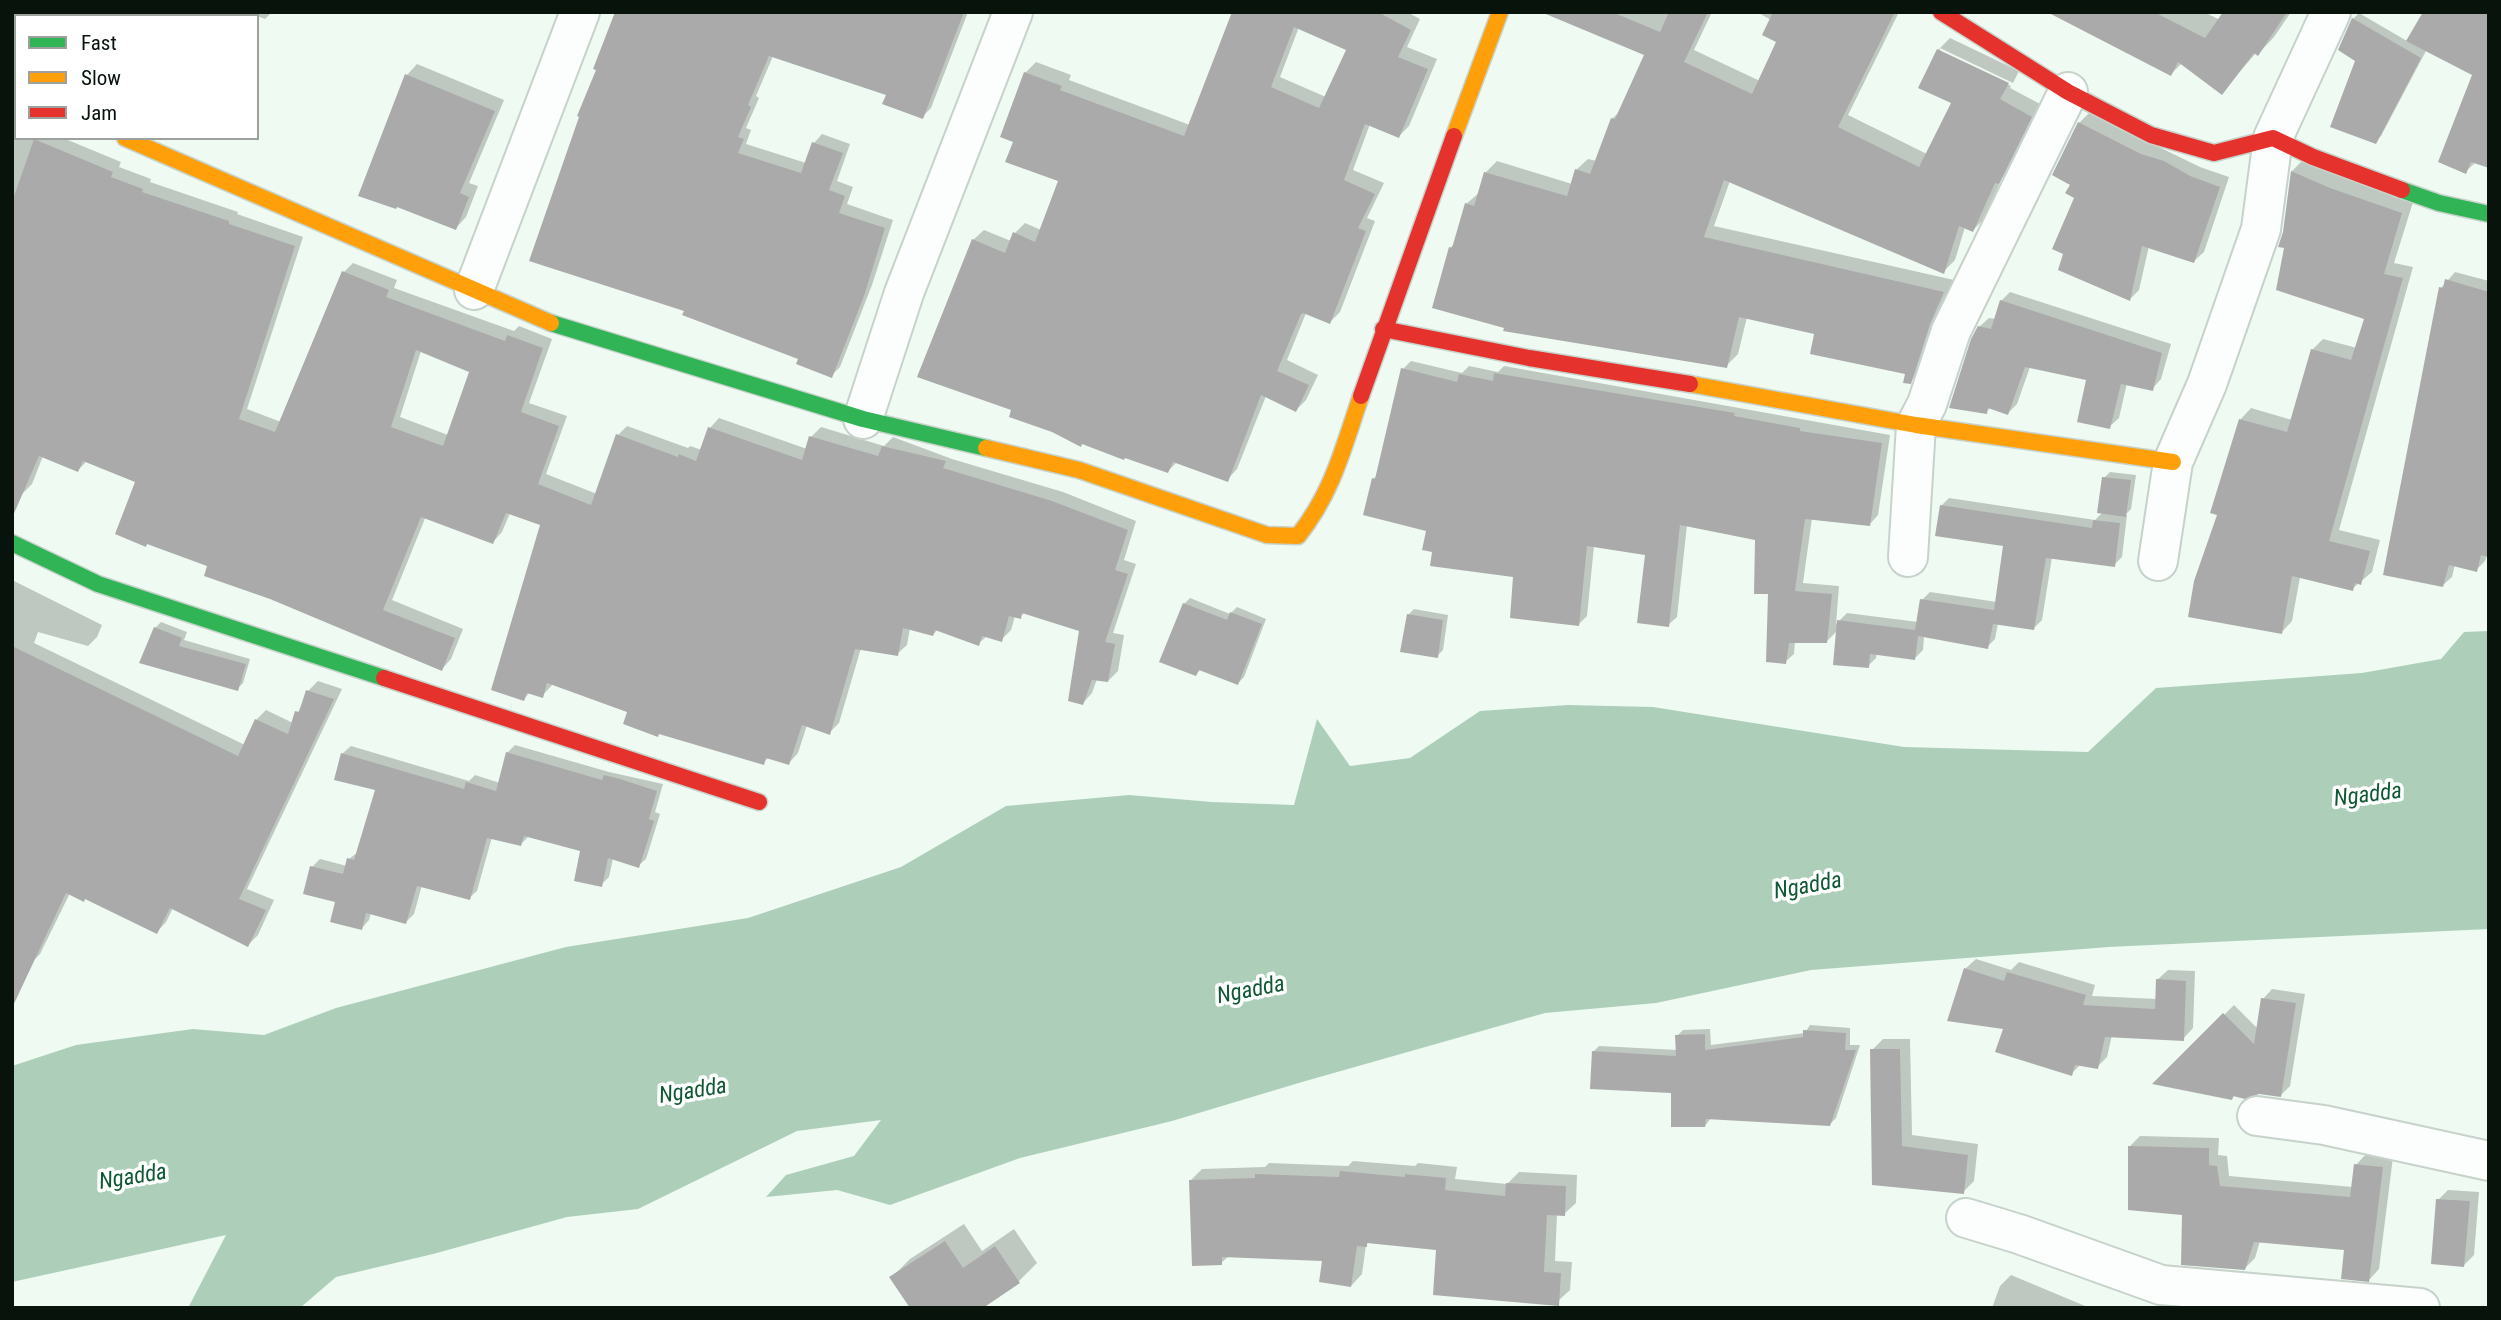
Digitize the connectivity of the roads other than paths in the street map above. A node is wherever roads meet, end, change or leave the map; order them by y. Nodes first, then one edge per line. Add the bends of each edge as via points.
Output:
1 (580, 12) edge
2 (1013, 12) edge
3 (1500, 12) edge
4 (1941, 12) edge
5 (2331, 12) edge
6 (2068, 92) junction
7 (2273, 138) junction
8 (130, 140) edge
9 (2489, 214) edge
10 (474, 290) junction
11 (1382, 329) junction
12 (863, 419) junction
13 (1916, 425) junction
14 (2173, 462) junction
15 (12, 543) edge
16 (1908, 557) dead end
17 (2158, 561) dead end
18 (759, 802) dead end
19 (2257, 1116) dead end
20 (2489, 1161) edge
21 (1966, 1218) dead end
22 (2420, 1308) edge

1 - 10 street
2 - 12 street via 904,293
3 - 11 street
4 - 6 street
5 - 7 street
6 - 7 street via 2151,135 2214,153
6 - 13 street via 1951,331
7 - 9 street via 2439,203
7 - 14 street via 2261,229 2207,384
8 - 10 street
10 - 12 street via 551,323
11 - 12 street via 1333,478 1317,512 1298,536 1267,535 1079,470
11 - 13 street
13 - 14 street
13 - 16 street
14 - 17 street
15 - 18 street via 97,584
19 - 20 street via 2324,1125
21 - 22 street via 2161,1285

